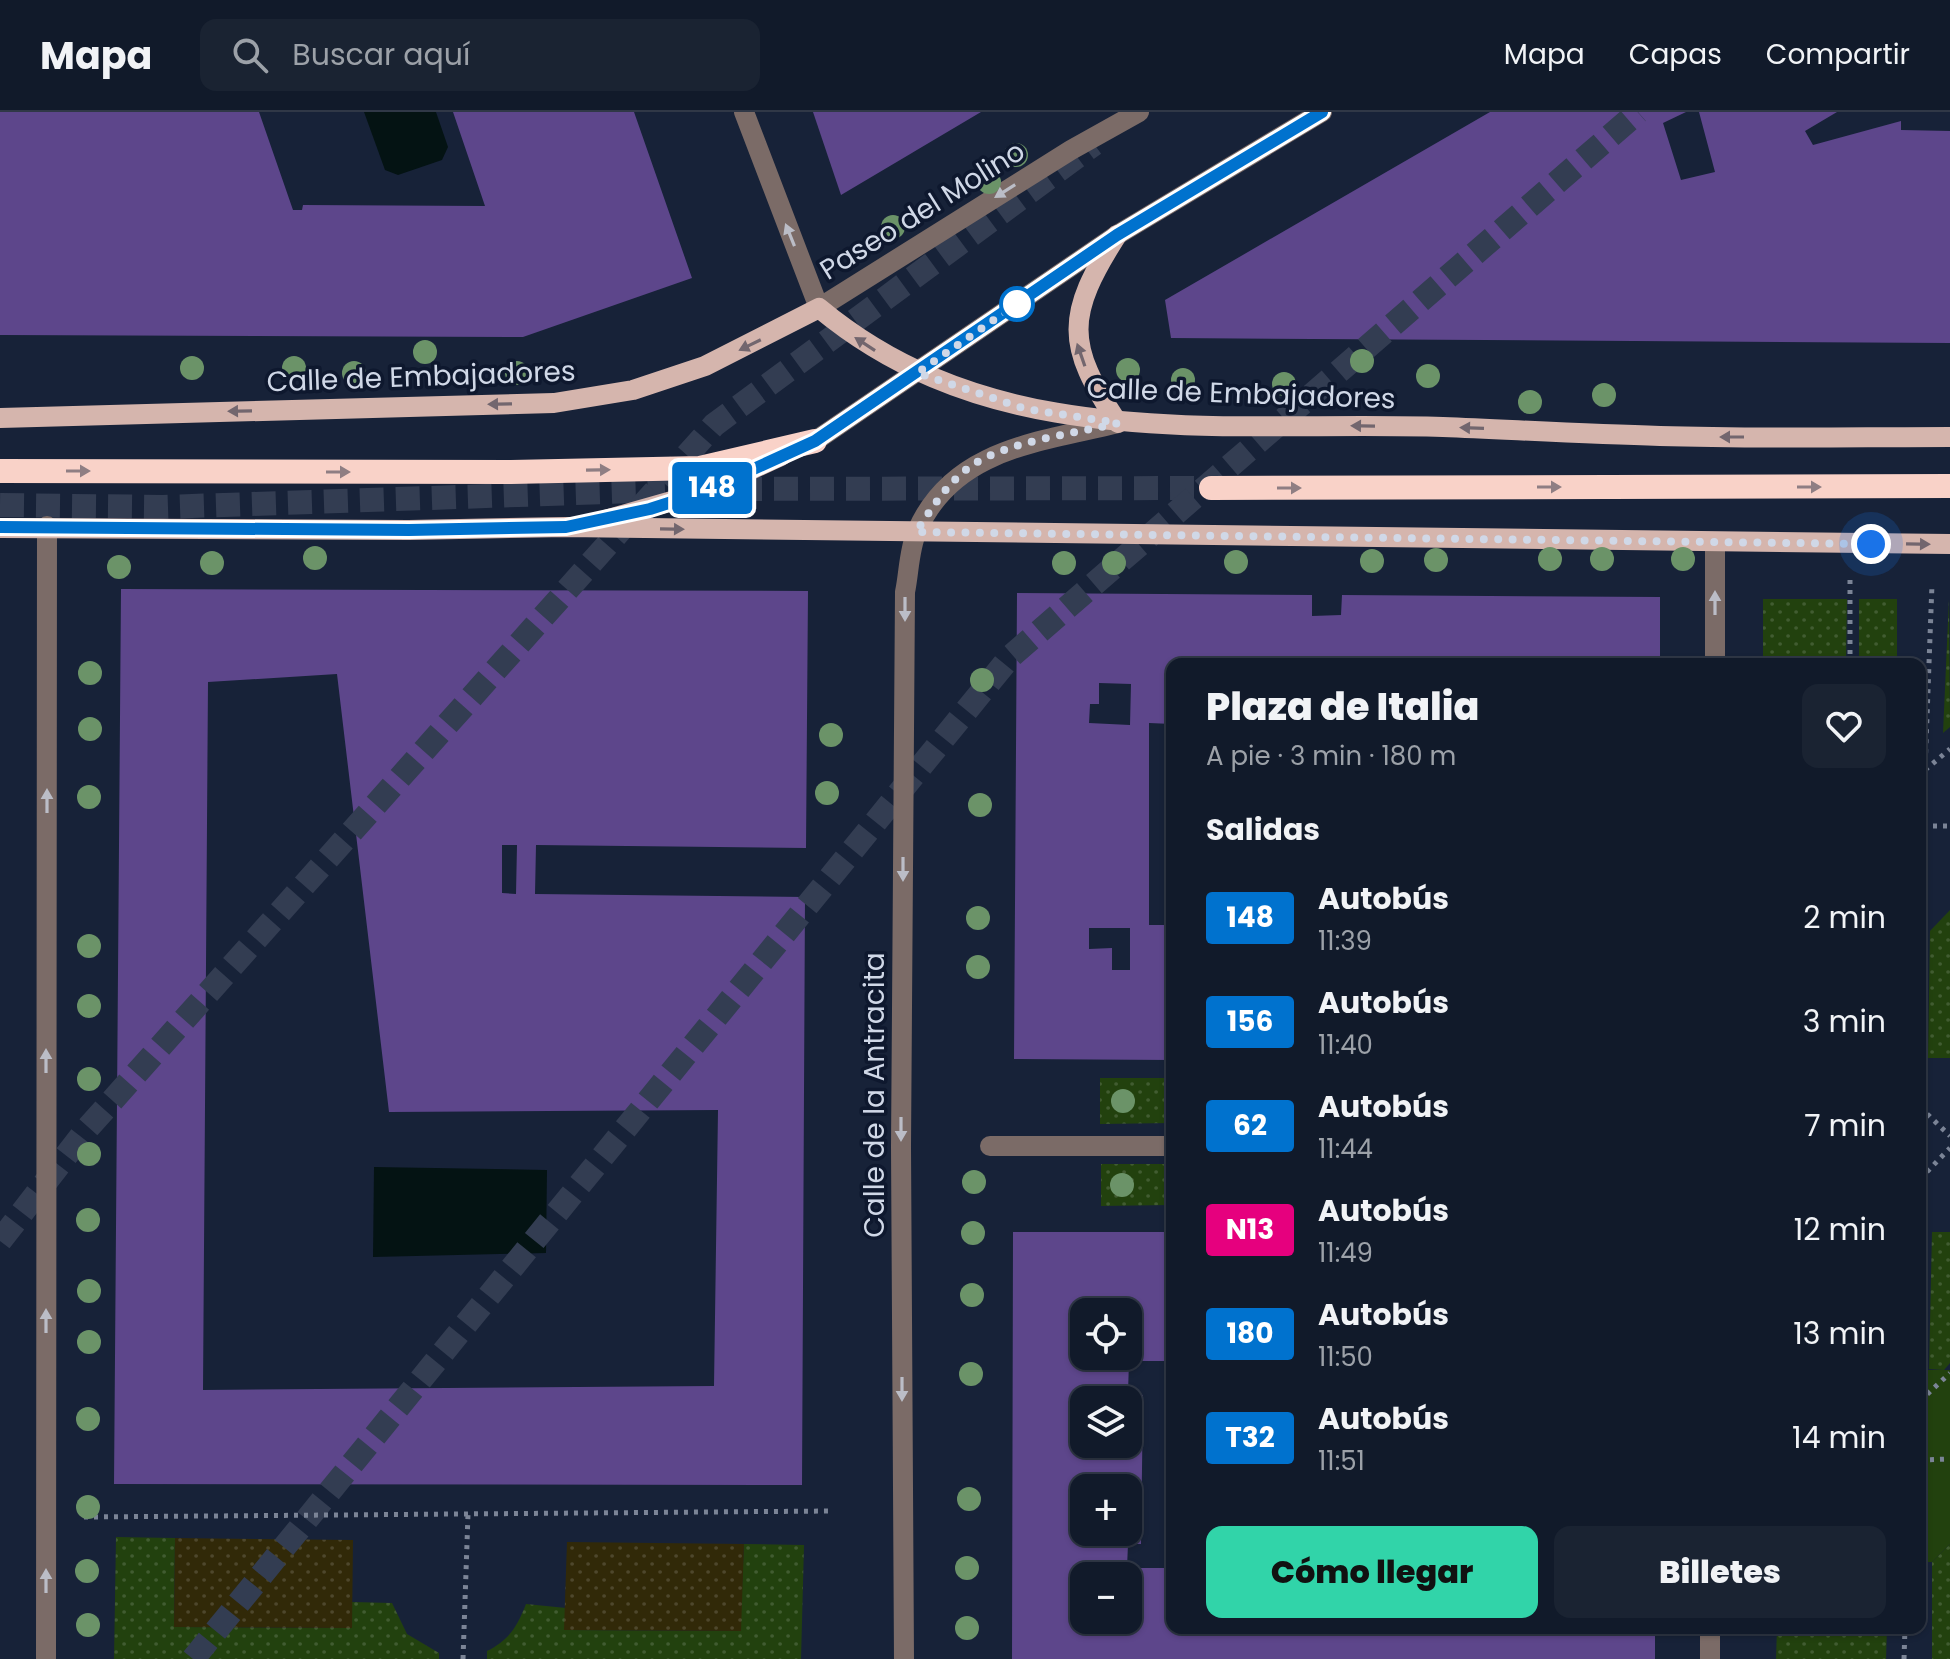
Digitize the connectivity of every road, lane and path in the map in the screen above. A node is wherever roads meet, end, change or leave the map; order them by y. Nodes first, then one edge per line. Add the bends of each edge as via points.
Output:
1 (744, 112) edge
2 (1139, 112) edge
3 (1322, 112) edge
4 (1117, 235) junction
5 (819, 308) junction
6 (917, 373) junction
7 (0, 418) edge
8 (1118, 423) junction
9 (1950, 437) edge
10 (815, 441) junction
11 (0, 471) edge
12 (1950, 486) edge
13 (1211, 488) tunnel mouth
14 (47, 526) junction
15 (566, 527) junction
16 (0, 528) edge
17 (916, 532) junction
18 (1715, 542) junction
19 (1950, 544) edge
20 (1850, 579) dead end
21 (1932, 579) dead end
22 (1715, 658) edge
23 (1850, 658) edge
24 (1926, 743) edge
25 (1950, 749) edge
26 (1926, 769) edge
27 (1926, 826) edge
28 (1950, 826) edge
29 (1926, 1113) edge
30 (1950, 1136) edge
31 (990, 1146) dead end
32 (1166, 1146) edge
33 (1950, 1148) edge
34 (1926, 1173) edge
35 (1949, 1375) edge
36 (1926, 1396) edge
37 (1950, 1459) edge
38 (1926, 1460) edge
39 (831, 1511) dead end
40 (468, 1514) junction
41 (84, 1517) dead end
42 (1710, 1634) edge
43 (1905, 1634) edge
44 (46, 1659) edge
45 (463, 1659) edge
46 (904, 1659) edge
47 (1710, 1659) edge
48 (1904, 1659) edge

5 -> 1 street
2 -> 5 street, Paseo del Molino
3 - 4 street
4 - 6 street
8 -> 4 main road via 1092,385 1077,343 1079,312 1092,274
6 -> 5 main road, Calle de Embajadores via 853,336
5 -> 7 main road, Calle de Embajadores via 705,366 633,390 554,403
6 - 8 main road, Calle de Embajadores via 1026,409
6 - 10 street
9 -> 8 main road, Calle de Embajadores
8 - 17 street via 995,453 970,467 944,492
11 -> 10 highway via 700,468
10 - 15 main road via 703,492 624,517
13 -> 12 highway
14 - 15 main road
14 - 16 main road
44 -> 14 street
15 -> 17 main road
17 - 18 main road
17 -> 46 street, Calle de la Antracita via 905,608
18 -> 19 main road
22 -> 18 street
20 - 23 path
21 - 24 path
25 - 26 path
27 - 28 path
29 - 30 path
31 - 32 street
33 - 34 path
35 - 36 path
37 - 38 path
39 - 40 path
40 - 41 path
40 - 45 path
42 - 47 street
43 - 48 path

